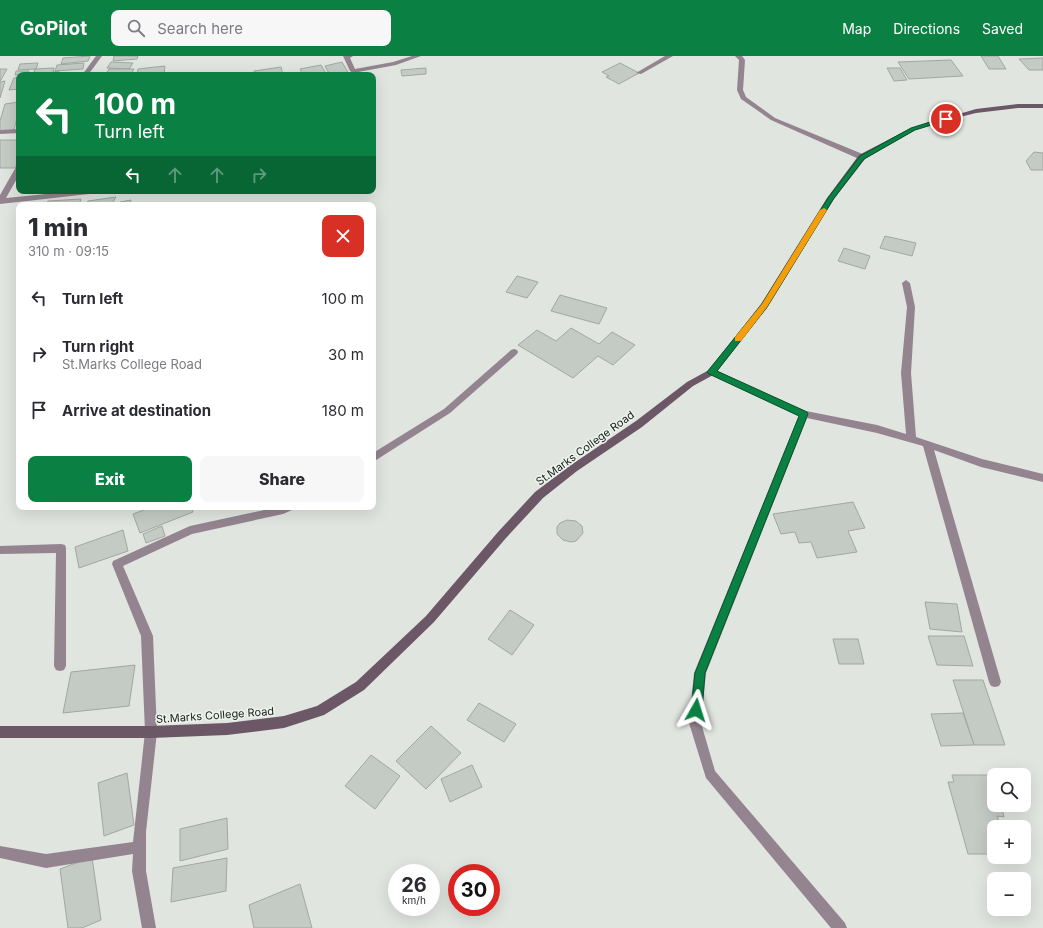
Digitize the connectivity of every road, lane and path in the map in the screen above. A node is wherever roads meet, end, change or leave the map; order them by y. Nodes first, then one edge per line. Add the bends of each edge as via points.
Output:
1 (99, 56) edge
2 (350, 56) edge
3 (389, 56) edge
4 (418, 56) edge
5 (670, 56) edge
6 (738, 56) edge
7 (394, 64) junction
8 (87, 72) edge
9 (640, 73) dead end
10 (1043, 106) edge
11 (16, 131) edge
12 (0, 132) edge
13 (862, 157) junction
14 (16, 174) edge
15 (71, 194) edge
16 (0, 202) edge
17 (906, 283) dead end
18 (514, 352) dead end
19 (712, 372) junction
20 (804, 414) junction
21 (911, 439) junction
22 (927, 444) junction
23 (376, 456) edge
24 (1043, 478) edge
25 (283, 510) edge
26 (0, 550) edge
27 (60, 666) dead end
28 (995, 682) dead end
29 (0, 732) edge
30 (151, 732) junction
31 (140, 847) junction
32 (0, 852) edge
33 (149, 928) edge
34 (840, 928) edge

1 - 8 street
2 - 7 street via 346,57 353,71
3 - 7 street
4 - 7 street
5 - 9 street
6 - 13 street via 742,60 740,90 743,98 773,119
10 - 13 main road, St.Marks College Road via 976,111 946,119 913,129
11 - 12 street
13 - 19 main road, St.Marks College Road via 831,198 764,306
14 - 16 street
15 - 16 street
17 - 21 street via 911,307 906,373
18 - 23 street via 447,411
19 - 20 street
19 - 30 main road, St.Marks College Road via 690,384 540,495 430,619 360,686 320,711 284,722 227,729
20 - 21 street via 877,429
20 - 34 street via 700,673 695,723 710,774
21 - 22 street
22 - 24 street via 981,463
22 - 28 street
25 - 30 street via 190,530 117,564 147,636
26 - 27 street via 61,548
29 - 30 main road, St.Marks College Road
30 - 31 street
31 - 32 street via 46,861
31 - 33 street via 139,871

